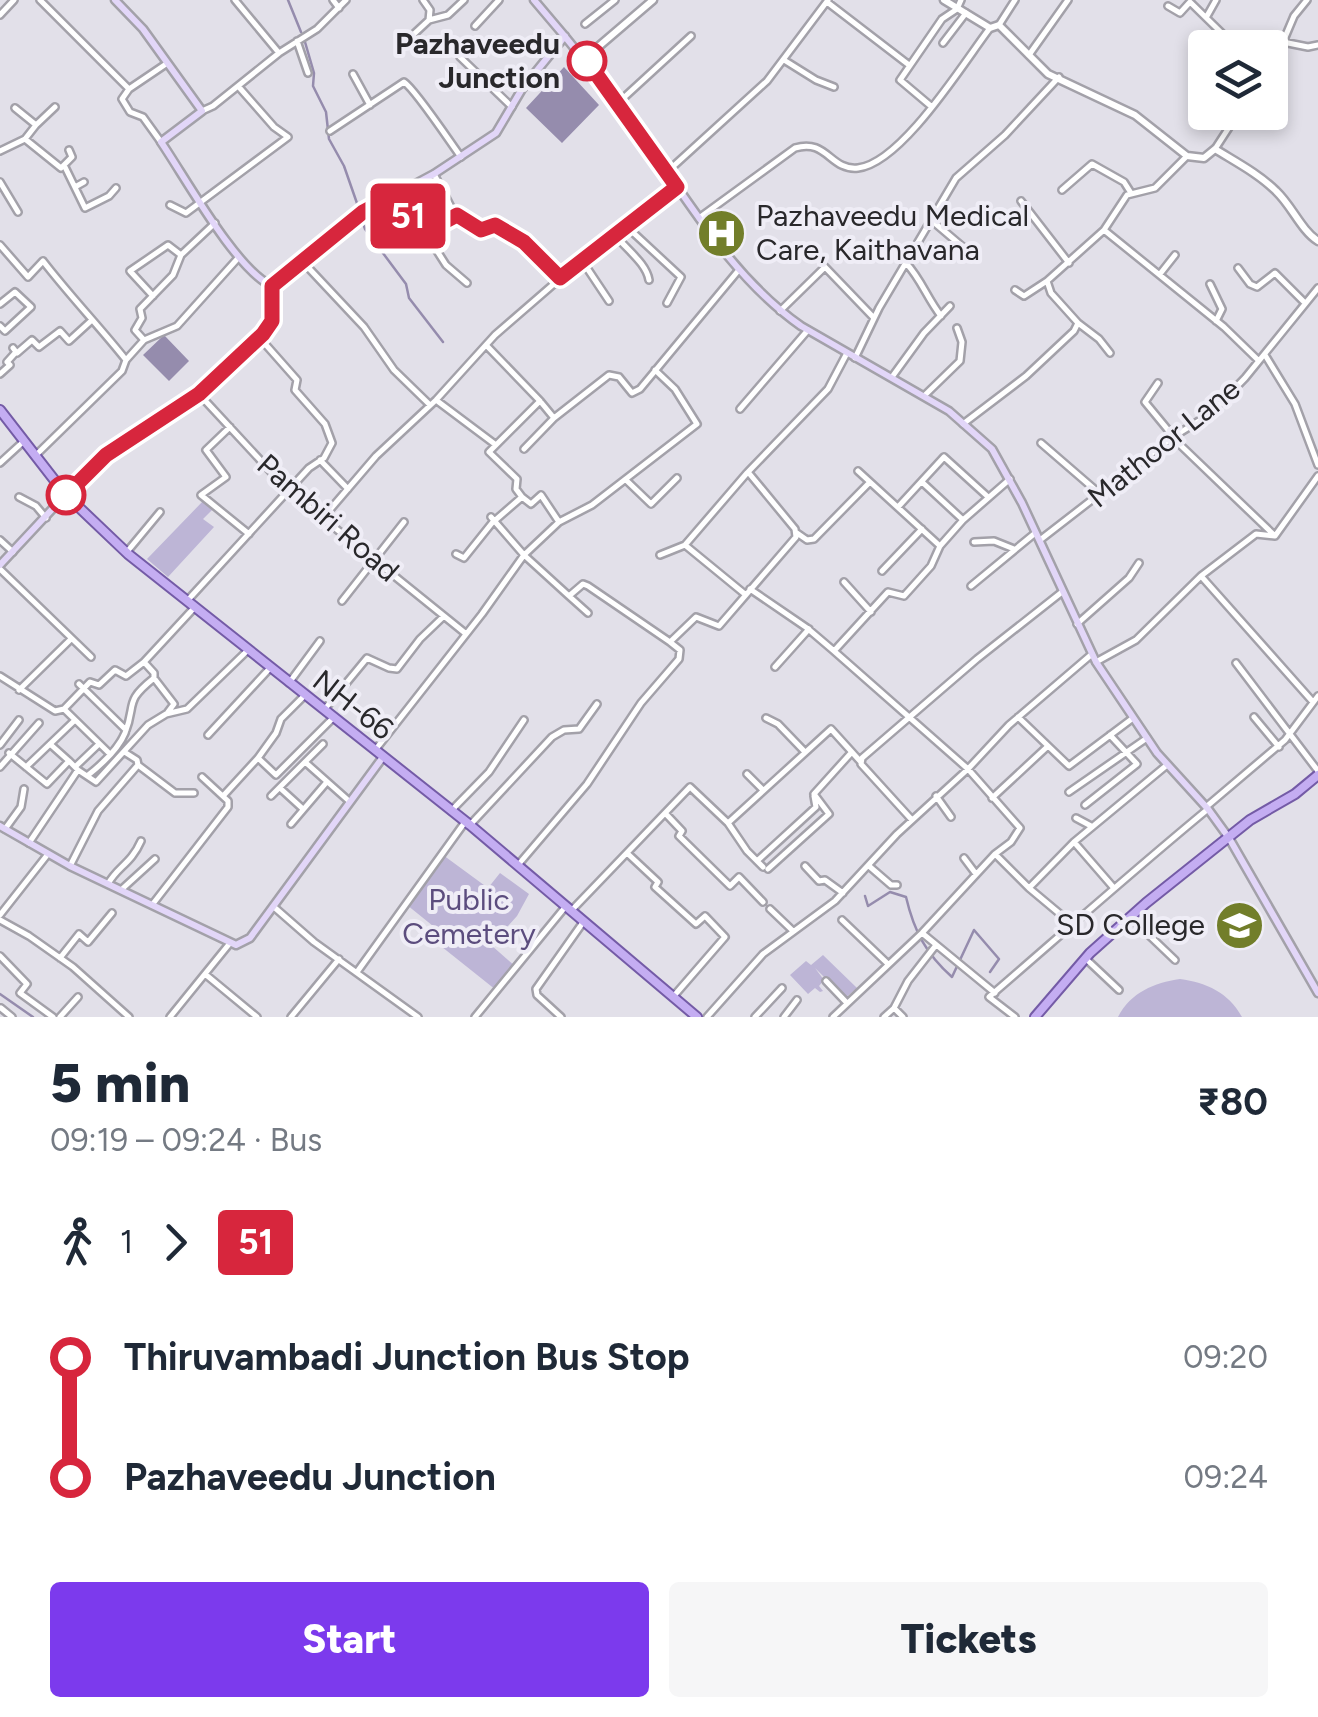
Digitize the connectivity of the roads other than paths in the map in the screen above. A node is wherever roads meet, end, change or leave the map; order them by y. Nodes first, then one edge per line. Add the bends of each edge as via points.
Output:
1 (14, 0) edge
2 (40, 0) edge
3 (115, 0) edge
4 (234, 0) edge
5 (332, 0) edge
6 (346, 0) edge
7 (423, 0) edge
8 (464, 0) edge
9 (499, 0) edge
10 (534, 0) edge
11 (614, 0) edge
12 (653, 0) edge
13 (944, 0) edge
14 (961, 0) edge
15 (1015, 0) edge
16 (1068, 0) edge
17 (1216, 0) edge
18 (1307, 0) edge
19 (828, 1) edge
20 (1168, 6) dead end
21 (339, 8) junction
22 (957, 9) junction
23 (966, 13) junction
24 (0, 15) edge
25 (1207, 16) junction
26 (430, 20) junction
27 (585, 24) dead end
28 (474, 26) dead end
29 (995, 26) junction
30 (1220, 30) edge
31 (1288, 30) edge
32 (565, 36) junction
33 (691, 36) dead end
34 (297, 41) junction
35 (944, 43) dead end
36 (1288, 43) edge
37 (1318, 45) edge
38 (400, 47) dead end
39 (278, 53) junction
40 (1028, 55) junction
41 (460, 57) dead end
42 (584, 58) junction
43 (784, 60) junction
44 (166, 64) junction
45 (910, 64) junction
46 (308, 73) dead end
47 (353, 74) dead end
48 (1059, 78) junction
49 (238, 86) junction
50 (834, 87) dead end
51 (129, 89) junction
52 (618, 103) junction
53 (370, 105) junction
54 (55, 106) dead end
55 (512, 107) junction
56 (932, 107) junction
57 (15, 108) dead end
58 (202, 111) junction
59 (36, 125) junction
60 (1228, 130) edge
61 (330, 132) dead end
62 (25, 140) junction
63 (161, 142) junction
64 (1216, 149) junction
65 (69, 150) dead end
66 (0, 151) edge
67 (1187, 156) junction
68 (461, 157) junction
69 (64, 165) junction
70 (667, 172) junction
71 (434, 174) junction
72 (0, 182) edge
73 (84, 182) dead end
74 (75, 187) junction
75 (677, 187) junction
76 (116, 188) dead end
77 (1062, 190) dead end
78 (398, 193) junction
79 (1131, 194) junction
80 (200, 200) junction
81 (1022, 201) dead end
82 (170, 204) dead end
83 (18, 212) dead end
84 (457, 215) junction
85 (700, 218) junction
86 (930, 219) junction
87 (215, 224) junction
88 (625, 225) junction
89 (423, 229) junction
90 (1104, 230) junction
91 (614, 233) junction
92 (1318, 241) edge
93 (0, 244) edge
94 (970, 253) dead end
95 (182, 255) junction
96 (1175, 255) dead end
97 (240, 257) junction
98 (581, 259) junction
99 (301, 260) junction
100 (906, 263) junction
101 (1069, 263) junction
102 (1238, 268) dead end
103 (738, 271) junction
104 (1160, 274) junction
105 (560, 278) junction
106 (649, 280) dead end
107 (1047, 282) junction
108 (466, 283) dead end
109 (1210, 284) dead end
110 (272, 286) junction
111 (1318, 288) edge
112 (1015, 290) dead end
113 (153, 296) junction
114 (609, 301) dead end
115 (667, 302) dead end
116 (1306, 302) junction
117 (0, 304) edge
118 (950, 306) dead end
119 (780, 310) junction
120 (941, 316) junction
121 (874, 318) junction
122 (92, 320) junction
123 (1216, 321) junction
124 (1078, 322) junction
125 (0, 326) edge
126 (957, 328) dead end
127 (808, 330) junction
128 (259, 337) junction
129 (144, 340) junction
130 (486, 345) junction
131 (846, 353) junction
132 (1110, 353) dead end
133 (855, 358) junction
134 (1262, 358) junction
135 (126, 360) junction
136 (655, 370) junction
137 (0, 374) edge
138 (892, 378) junction
139 (1158, 384) dead end
140 (199, 394) junction
141 (924, 396) junction
142 (540, 400) junction
143 (433, 402) junction
144 (740, 409) dead end
145 (0, 410) edge
146 (554, 418) junction
147 (963, 424) junction
148 (230, 427) junction
149 (1173, 437) junction
150 (24, 441) junction
151 (1041, 443) dead end
152 (496, 444) junction
153 (524, 449) dead end
154 (35, 456) junction
155 (320, 460) junction
156 (0, 463) edge
157 (1318, 465) edge
158 (858, 471) dead end
159 (748, 472) junction
160 (1318, 476) edge
161 (678, 478) dead end
162 (1010, 479) junction
163 (626, 480) junction
164 (870, 482) junction
165 (922, 482) junction
166 (348, 489) junction
167 (288, 490) junction
168 (1100, 494) junction
169 (66, 495) junction
170 (988, 496) junction
171 (522, 497) junction
172 (19, 498) dead end
173 (898, 508) junction
174 (160, 512) dead end
175 (46, 518) junction
176 (322, 519) junction
177 (493, 519) junction
178 (963, 520) junction
179 (404, 522) dead end
180 (559, 522) junction
181 (922, 529) junction
182 (249, 534) junction
183 (797, 534) junction
184 (1275, 536) junction
185 (1036, 538) junction
186 (0, 540) edge
187 (974, 542) dead end
188 (686, 544) junction
189 (940, 546) junction
190 (1014, 550) junction
191 (13, 552) junction
192 (126, 552) junction
193 (456, 554) dead end
194 (524, 555) junction
195 (660, 555) dead end
196 (375, 561) junction
197 (1139, 562) dead end
198 (0, 567) edge
199 (882, 571) dead end
200 (1201, 576) junction
201 (844, 582) dead end
202 (971, 586) dead end
203 (748, 592) junction
204 (1062, 592) junction
205 (569, 596) junction
206 (342, 601) dead end
207 (191, 604) junction
208 (871, 612) junction
209 (588, 613) dead end
210 (444, 616) junction
211 (1077, 624) junction
212 (809, 630) junction
213 (465, 633) junction
214 (71, 639) junction
215 (320, 641) dead end
216 (670, 642) junction
217 (248, 650) junction
218 (834, 651) junction
219 (91, 657) dead end
220 (1094, 658) junction
221 (144, 662) junction
222 (1236, 663) dead end
223 (775, 667) dead end
224 (270, 668) junction
225 (0, 676) edge
226 (154, 678) junction
227 (289, 683) junction
228 (80, 686) junction
229 (19, 690) junction
230 (305, 695) junction
231 (1316, 699) edge
232 (597, 704) dead end
233 (64, 709) junction
234 (324, 710) junction
235 (166, 714) junction
236 (1018, 717) junction
237 (1254, 717) dead end
238 (333, 718) junction
239 (766, 718) dead end
240 (911, 718) junction
241 (1133, 718) junction
242 (19, 720) dead end
243 (524, 720) dead end
244 (74, 721) junction
245 (40, 723) dead end
246 (126, 730) junction
247 (208, 735) dead end
248 (1110, 735) junction
249 (1289, 736) junction
250 (1147, 738) junction
251 (50, 744) junction
252 (324, 744) dead end
253 (0, 745) edge
254 (101, 746) junction
255 (1048, 746) junction
256 (117, 747) junction
257 (1279, 747) junction
258 (374, 750) junction
259 (804, 751) junction
260 (126, 752) junction
261 (852, 752) junction
262 (10, 753) junction
263 (1126, 753) junction
264 (110, 754) junction
265 (383, 757) junction
266 (258, 758) junction
267 (860, 761) junction
268 (306, 762) junction
269 (138, 764) junction
270 (1167, 764) junction
271 (0, 766) edge
272 (74, 766) junction
273 (26, 767) junction
274 (968, 769) junction
275 (1318, 773) edge
276 (747, 774) dead end
277 (87, 776) junction
278 (202, 777) dead end
279 (326, 782) junction
280 (280, 788) junction
281 (762, 788) junction
282 (24, 789) dead end
283 (1069, 792) dead end
284 (194, 793) dead end
285 (814, 794) junction
286 (223, 796) junction
287 (271, 796) dead end
288 (936, 796) junction
289 (992, 798) junction
290 (350, 801) junction
291 (1085, 805) dead end
292 (1207, 808) junction
293 (303, 809) junction
294 (451, 811) junction
295 (665, 813) junction
296 (951, 818) dead end
297 (1076, 818) dead end
298 (912, 820) junction
299 (728, 822) junction
300 (467, 823) junction
301 (290, 824) dead end
302 (2, 827) edge
303 (1092, 827) junction
304 (1229, 838) junction
305 (141, 842) dead end
306 (1074, 842) junction
307 (29, 844) junction
308 (627, 853) junction
309 (48, 854) junction
310 (995, 854) junction
311 (964, 858) dead end
312 (155, 859) dead end
313 (757, 861) junction
314 (518, 865) junction
315 (70, 866) junction
316 (805, 866) dead end
317 (869, 866) junction
318 (976, 874) junction
319 (108, 884) junction
320 (897, 886) dead end
321 (1113, 887) junction
322 (1029, 888) junction
323 (121, 890) junction
324 (844, 893) junction
325 (763, 902) dead end
326 (152, 905) junction
327 (274, 907) junction
328 (569, 908) junction
329 (770, 908) dead end
330 (112, 913) dead end
331 (1130, 916) junction
332 (0, 918) edge
333 (842, 920) dead end
334 (584, 922) junction
335 (1072, 924) junction
336 (792, 930) junction
337 (922, 933) junction
338 (230, 944) junction
339 (936, 945) junction
340 (0, 956) edge
341 (60, 958) junction
342 (338, 958) junction
343 (1085, 958) junction
344 (1175, 960) dead end
345 (887, 963) junction
346 (357, 972) junction
347 (205, 974) junction
348 (826, 982) dead end
349 (782, 988) dead end
350 (1118, 990) dead end
351 (994, 993) junction
352 (1318, 993) edge
353 (78, 996) dead end
354 (673, 997) junction
355 (797, 1000) dead end
356 (846, 1002) junction
357 (404, 1006) junction
358 (1, 1008) edge
359 (116, 1008) junction
360 (894, 1008) junction
361 (1040, 1015) edge
362 (12, 1017) edge
363 (52, 1017) edge
364 (60, 1017) edge
365 (109, 1017) edge
366 (129, 1017) edge
367 (170, 1017) edge
368 (257, 1017) edge
369 (290, 1017) edge
370 (396, 1017) edge
371 (417, 1017) edge
372 (475, 1017) edge
373 (561, 1017) edge
374 (697, 1017) edge
375 (707, 1017) edge
376 (755, 1017) edge
377 (784, 1017) edge
378 (833, 1017) edge
379 (884, 1017) edge
380 (904, 1017) edge
381 (1015, 1017) edge

1 - 24 street
2 - 51 street
3 - 44 main road
4 - 39 street
5 - 21 street
6 - 21 street
7 - 26 street
8 - 26 street
9 - 28 street
10 - 32 main road
11 - 27 street
12 - 42 street
13 - 22 street
14 - 22 street
15 - 29 street
16 - 40 street
17 - 25 street
18 - 31 street
19 - 43 street
19 - 45 street
20 - 25 street via 1180,13 1190,2
21 - 34 street
22 - 23 street
22 - 45 street
23 - 29 street
23 - 35 street
25 - 30 street
26 - 38 street
29 - 40 street
29 - 56 street
32 - 42 main road
32 - 55 main road
33 - 52 street
34 - 39 street
34 - 46 street
36 - 37 street
39 - 49 street
40 - 48 street
41 - 55 street
42 - 52 main road
43 - 50 street
43 - 70 street
44 - 51 street
44 - 58 main road
45 - 56 street via 900,80
47 - 53 street
48 - 67 street via 1135,115
48 - 86 street via 956,178
49 - 58 street
49 - 80 street via 288,137
51 - 63 street via 122,99
52 - 70 main road
53 - 61 street
53 - 68 street via 407,83
54 - 59 street
55 - 68 main road via 496,133
56 - 85 street via 905,138 862,168 838,164 822,149 795,148
57 - 59 street
58 - 63 main road
59 - 62 street
60 - 64 street
62 - 66 street
62 - 69 street
63 - 80 main road
64 - 67 street via 1204,158
64 - 92 street via 1276,190
65 - 69 street via 72,157
67 - 79 street via 1155,188
68 - 71 main road
69 - 74 street
70 - 75 main road
71 - 78 main road
71 - 84 street
72 - 83 street
73 - 74 street
74 - 76 street via 85,208
75 - 85 main road
75 - 88 street
77 - 79 street via 1092,164 1124,182
78 - 89 street
78 - 99 main road
79 - 90 street
80 - 82 street via 186,213
80 - 87 main road
81 - 101 street
84 - 89 street
84 - 105 street via 481,230 498,226
85 - 103 main road
86 - 94 street
86 - 100 street
87 - 95 street
87 - 97 main road
88 - 91 street
88 - 115 street via 681,277
89 - 108 street
90 - 101 street
90 - 104 street
91 - 98 street
91 - 106 street
93 - 122 street via 28,276 43,261
95 - 113 street
95 - 113 street via 168,244 130,271
96 - 104 street
97 - 110 main road
97 - 129 street via 177,326
98 - 105 street
98 - 114 street
99 - 110 main road
99 - 143 street via 394,370
100 - 120 street
100 - 121 street
101 - 107 street
102 - 116 street via 1257,287 1275,273
103 - 119 main road
103 - 136 street
104 - 123 street
105 - 130 street
107 - 112 street via 1022,296
107 - 124 street
109 - 123 street via 1222,309
110 - 128 main road via 272,321
111 - 116 street, Mathoor Lane
113 - 129 street via 135,327
116 - 134 street, Mathoor Lane
117 - 125 street via 16,292 31,307 5,331
118 - 120 street
119 - 121 street via 825,267
119 - 127 main road
120 - 138 street
121 - 133 street
122 - 135 street
122 - 137 street via 69,340 60,331 42,346 32,340 14,350
123 - 134 street
124 - 132 street
124 - 147 street via 1026,376
126 - 141 street via 960,361
127 - 131 main road
127 - 144 street
128 - 140 main road
128 - 155 street via 325,424 332,443
129 - 135 street
130 - 142 street
130 - 143 street
131 - 133 main road
131 - 159 street via 828,390
133 - 138 main road
134 - 149 street, Mathoor Lane via 1210,414
134 - 157 street via 1295,404
135 - 154 street
136 - 146 street via 632,393 609,375
136 - 163 street via 697,424
138 - 141 main road
139 - 149 street via 1145,402
140 - 148 street, Pambiri Road
140 - 169 main road via 106,455
141 - 147 main road
142 - 146 street
142 - 152 street
143 - 152 street
143 - 166 street
145 - 150 main road, NH-66
146 - 153 street
147 - 162 main road via 992,449
148 - 167 street, Pambiri Road
148 - 182 street via 206,450 226,477 201,495
149 - 168 street, Mathoor Lane
149 - 184 street
150 - 154 main road, NH-66
150 - 156 street
151 - 168 street
152 - 171 street via 488,452 517,480
154 - 169 main road, NH-66
155 - 166 street
155 - 167 street
158 - 164 street
159 - 183 street
159 - 188 street
160 - 184 street
161 - 163 street via 651,504
162 - 170 street
162 - 185 main road
163 - 180 street
164 - 173 street
164 - 183 street via 814,538
165 - 170 street via 944,456
165 - 173 street
165 - 178 street
166 - 176 street
167 - 176 street, Pambiri Road
167 - 182 street
168 - 185 street, Mathoor Lane
169 - 175 main road
169 - 192 main road, NH-66
170 - 178 street
171 - 177 street
171 - 180 street via 531,504 540,495
172 - 175 street
173 - 181 street
174 - 192 street
175 - 191 main road
176 - 196 street, Pambiri Road
177 - 193 street via 464,558
177 - 194 street
178 - 189 street
179 - 196 street
180 - 194 street
181 - 189 street
181 - 199 street
182 - 207 street
183 - 203 street
184 - 200 street via 1256,534
185 - 190 street, Mathoor Lane
185 - 204 main road
186 - 191 street
187 - 190 street
188 - 195 street
188 - 203 street
189 - 208 street via 904,596 888,592
190 - 202 street, Mathoor Lane
191 - 198 main road
192 - 207 main road, NH-66
194 - 205 street
194 - 213 street
196 - 206 street
196 - 210 street, Pambiri Road
197 - 211 street
198 - 214 street
200 - 220 street via 1136,640
200 - 231 street
201 - 208 street
203 - 212 street
203 - 216 street via 719,626 696,617
204 - 211 main road
204 - 240 street
205 - 209 street
205 - 216 street via 583,584 590,587
207 - 217 main road, NH-66
207 - 221 street
208 - 218 street
210 - 213 street, Pambiri Road
210 - 234 street via 397,669 367,658
211 - 220 main road
212 - 218 street
212 - 223 street
213 - 258 street
214 - 219 street
214 - 229 street
215 - 227 street
216 - 314 street via 680,650 679,660
217 - 224 main road, NH-66
217 - 235 street via 188,710
218 - 240 street
220 - 236 street
220 - 241 main road
221 - 226 street
221 - 228 street via 126,676 115,670 98,685
222 - 249 street
224 - 227 main road, NH-66
224 - 247 street
225 - 229 street
226 - 235 street via 174,704
226 - 246 street via 132,697
227 - 230 main road, NH-66
228 - 233 street
228 - 246 street
229 - 233 street
230 - 234 main road, NH-66
230 - 266 street via 280,718
231 - 249 street
232 - 300 street via 579,728 552,737
233 - 244 street
234 - 238 main road, NH-66
235 - 260 street
236 - 255 street
236 - 274 street
237 - 257 street
238 - 258 main road, NH-66
238 - 266 street via 276,775
239 - 259 street
240 - 267 street
240 - 274 street
241 - 248 street
241 - 250 main road
242 - 253 street
243 - 294 street via 489,772
244 - 251 street
244 - 254 street
245 - 262 street
246 - 256 street
248 - 255 street via 1069,766
248 - 263 street
249 - 257 street
249 - 275 street
250 - 263 street
250 - 270 main road
251 - 272 street
251 - 273 street
252 - 268 street
254 - 256 street
254 - 264 street
254 - 272 street
255 - 289 street
256 - 260 street
256 - 264 street
257 - 292 street
258 - 265 main road, NH-66
259 - 261 street via 831,729
259 - 281 street
260 - 269 street
260 - 277 street via 96,782
261 - 267 street
261 - 285 street
262 - 271 street
262 - 273 street
263 - 283 street
263 - 291 street via 1137,764
264 - 277 street
265 - 290 main road
265 - 294 main road, NH-66
266 - 286 street
267 - 298 street
268 - 279 street
268 - 280 street
269 - 284 street via 176,794
269 - 315 street via 98,811
270 - 292 main road
270 - 303 street
272 - 273 street via 47,784
272 - 277 street
272 - 307 street
274 - 288 street
274 - 289 street
275 - 304 main road
276 - 281 street
278 - 286 street
279 - 290 street
279 - 293 street
280 - 287 street
280 - 293 street
281 - 299 street
282 - 302 street via 21,807
285 - 313 street via 816,808 808,818
285 - 313 street via 829,814 766,868
286 - 326 street via 228,807
288 - 296 street
288 - 298 street
289 - 310 street via 1020,828
290 - 327 main road
292 - 304 main road
292 - 321 street
293 - 301 street
294 - 300 main road, NH-66
295 - 299 street via 690,787
295 - 308 street
295 - 325 street via 730,886 740,877
297 - 303 street
298 - 317 street
299 - 313 street
300 - 314 main road, NH-66
300 - 346 street
302 - 307 main road
303 - 306 street
304 - 331 main road
304 - 352 main road
305 - 319 street
306 - 321 street
306 - 322 street
307 - 309 main road
308 - 328 street
308 - 354 street via 658,882 654,887 666,900 696,924 705,916 725,937
309 - 315 main road
309 - 332 street
310 - 318 street
310 - 322 street
311 - 318 street
312 - 323 street
314 - 328 main road, NH-66
315 - 319 main road
316 - 324 street
317 - 320 street
317 - 324 street
318 - 337 street
319 - 323 main road
321 - 335 street
322 - 335 street
323 - 326 main road
324 - 336 street
326 - 338 main road
327 - 338 main road via 250,938
327 - 342 street
328 - 334 main road, NH-66
328 - 372 street
329 - 336 street
330 - 341 street via 88,942 79,934
331 - 343 main road
331 - 344 street
332 - 341 street
333 - 345 street
334 - 354 main road, NH-66
334 - 373 street via 536,989
335 - 351 street
336 - 375 street
337 - 339 street
337 - 345 street
338 - 347 street
339 - 351 street
339 - 360 street
340 - 363 street via 26,984 20,993
341 - 359 street
342 - 346 street
342 - 369 street
343 - 350 street
343 - 361 main road
345 - 356 street
346 - 357 street
347 - 367 street
347 - 368 street
348 - 356 street
349 - 376 street
351 - 381 street via 990,998
353 - 364 street
354 - 374 main road, NH-66
355 - 377 street
356 - 378 street
357 - 370 street
357 - 371 street
358 - 362 street
359 - 365 street
359 - 366 street
360 - 379 street
360 - 380 street

